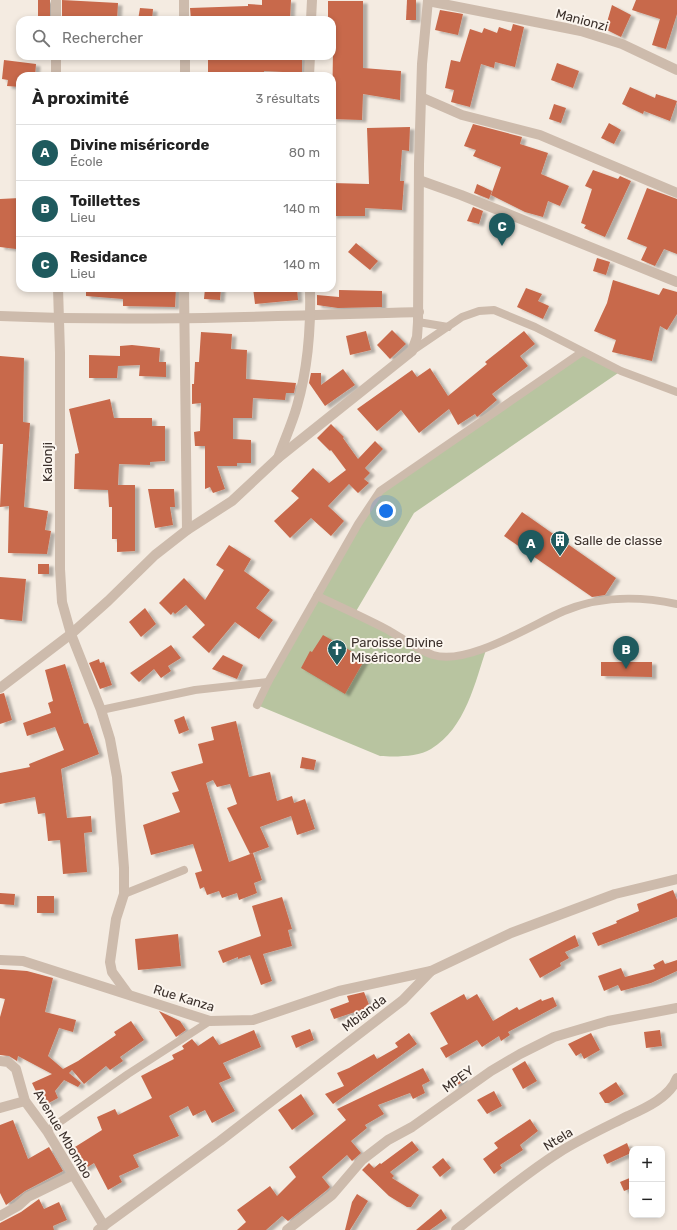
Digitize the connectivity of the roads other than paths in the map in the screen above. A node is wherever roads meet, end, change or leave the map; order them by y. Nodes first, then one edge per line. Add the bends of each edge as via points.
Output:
1 (56, 0) edge
2 (184, 0) edge
3 (312, 0) edge
4 (428, 0) edge
5 (56, 16) edge
6 (184, 16) edge
7 (311, 16) edge
8 (56, 60) edge
9 (185, 60) edge
10 (310, 60) edge
11 (677, 70) edge
12 (56, 72) edge
13 (185, 72) edge
14 (309, 72) edge
15 (423, 98) junction
16 (419, 180) junction
17 (677, 193) edge
18 (677, 282) edge
19 (58, 292) edge
20 (184, 292) edge
21 (310, 292) edge
22 (419, 312) junction
23 (0, 316) edge
24 (184, 316) junction
25 (311, 316) junction
26 (58, 318) junction
27 (418, 322) junction
28 (448, 327) junction
29 (412, 352) junction
30 (582, 352) junction
31 (677, 392) edge
32 (278, 458) junction
33 (187, 530) junction
34 (317, 596) junction
35 (677, 604) edge
36 (71, 634) junction
37 (268, 682) junction
38 (0, 688) edge
39 (257, 705) dead end
40 (101, 710) junction
41 (184, 870) dead end
42 (677, 879) edge
43 (124, 894) junction
44 (0, 960) edge
45 (430, 971) junction
46 (128, 994) junction
47 (677, 1008) edge
48 (210, 1021) junction
49 (0, 1061) edge
50 (677, 1078) edge
51 (25, 1102) junction
52 (0, 1108) edge
53 (47, 1131) junction
54 (73, 1175) junction
55 (0, 1216) edge
56 (101, 1228) edge
57 (287, 1230) edge
58 (456, 1230) edge

1 - 5 street
2 - 6 street
3 - 7 street
4 - 11 street, Manionzi via 581,31 622,44
4 - 15 street via 422,64
8 - 12 street
9 - 13 street
10 - 14 street
15 - 16 street
15 - 17 street via 462,115 540,135
16 - 18 street
16 - 22 street
19 - 26 street, Kalonji
20 - 24 street
21 - 25 street
22 - 25 street
22 - 27 street
23 - 26 street
24 - 25 street
24 - 26 street
24 - 33 street
25 - 32 street via 297,407
26 - 36 street, Kalonji via 60,569 62,602
27 - 28 lane
27 - 29 street
28 - 29 lane
28 - 30 lane via 462,317 479,311 494,310 535,327
29 - 32 street
30 - 31 lane via 621,371
30 - 34 lane via 380,491
32 - 33 street via 232,501
33 - 36 street via 155,555
34 - 35 lane via 434,655 451,657 473,653 564,610 591,603 623,598 652,598
34 - 37 lane
36 - 38 street
36 - 40 street, Kalonji
37 - 39 lane
37 - 40 lane via 195,690
40 - 43 street, Kalonji via 110,739 117,777
41 - 43 lane
42 - 45 street, Mbianda via 615,894 511,933
43 - 46 street, Kalonji via 116,919 110,962 112,972
44 - 46 street, Rue Kanza via 23,961
45 - 48 street, Rue Kanza via 339,991 253,1020
45 - 56 street, Mbianda via 402,1000 220,1141
46 - 48 street, Rue Kanza
47 - 57 street, MPEY via 608,1021 554,1037 520,1054 383,1144 362,1160 332,1195
48 - 53 lane
49 - 51 street, Avenue Mbombo via 8,1062 16,1069
50 - 58 street, Ntela via 673,1088 646,1108 590,1135 558,1154 502,1193
51 - 52 street
51 - 53 street, Avenue Mbombo
53 - 54 street, Avenue Mbombo
54 - 55 street via 28,1197
54 - 56 street, Avenue Mbombo

